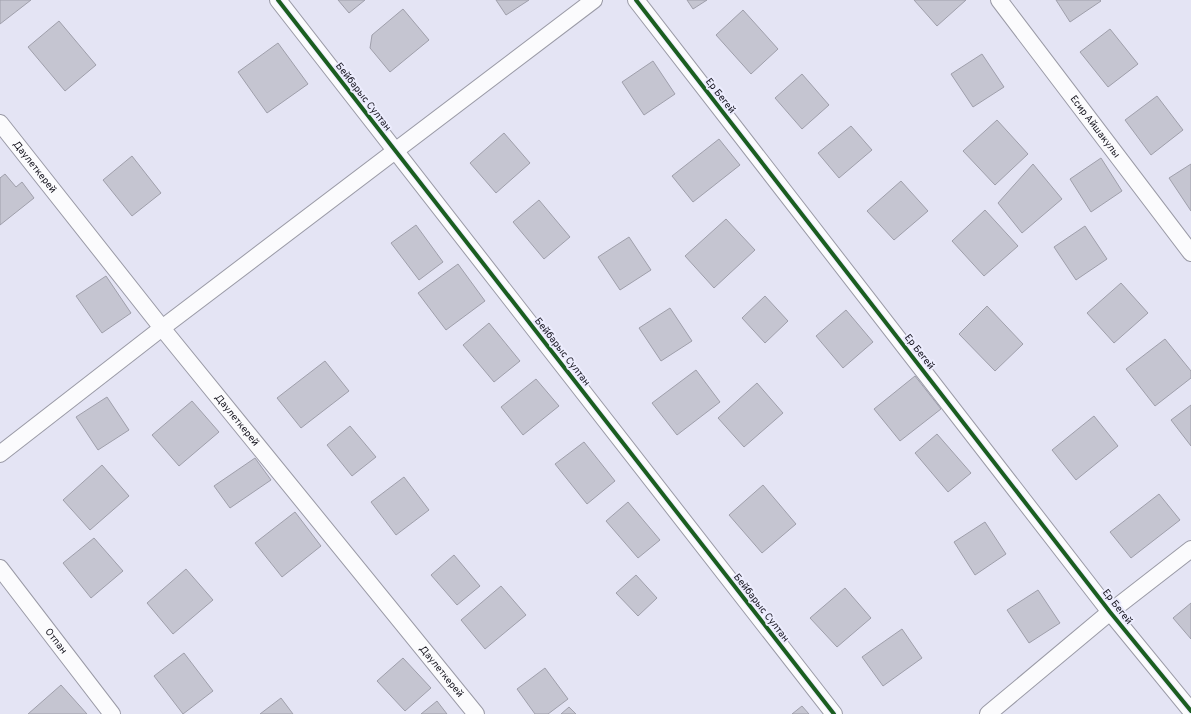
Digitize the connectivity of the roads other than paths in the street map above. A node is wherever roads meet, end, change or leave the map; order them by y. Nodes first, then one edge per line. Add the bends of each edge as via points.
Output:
1 (278, 0) edge
2 (594, 0) edge
3 (636, 0) edge
4 (999, 0) edge
5 (0, 123) edge
6 (395, 151) junction
7 (1191, 253) edge
8 (162, 328) junction
9 (0, 454) edge
10 (1191, 549) edge
11 (0, 568) edge
12 (1110, 612) junction
13 (1191, 711) edge
14 (112, 714) edge
15 (476, 714) edge
16 (834, 714) edge
17 (988, 714) edge

1 - 6 street, Бейбарыс Султан
2 - 6 street
3 - 12 street, Ер Бегей
4 - 7 street, Есир Айшакулы
5 - 8 street, Даулеткерей
6 - 8 street
6 - 16 street, Бейбарыс Султан
8 - 9 street
8 - 15 street, Даулеткерей
10 - 12 street
11 - 14 street, Отпан
12 - 13 street, Ер Бегей
12 - 17 street

